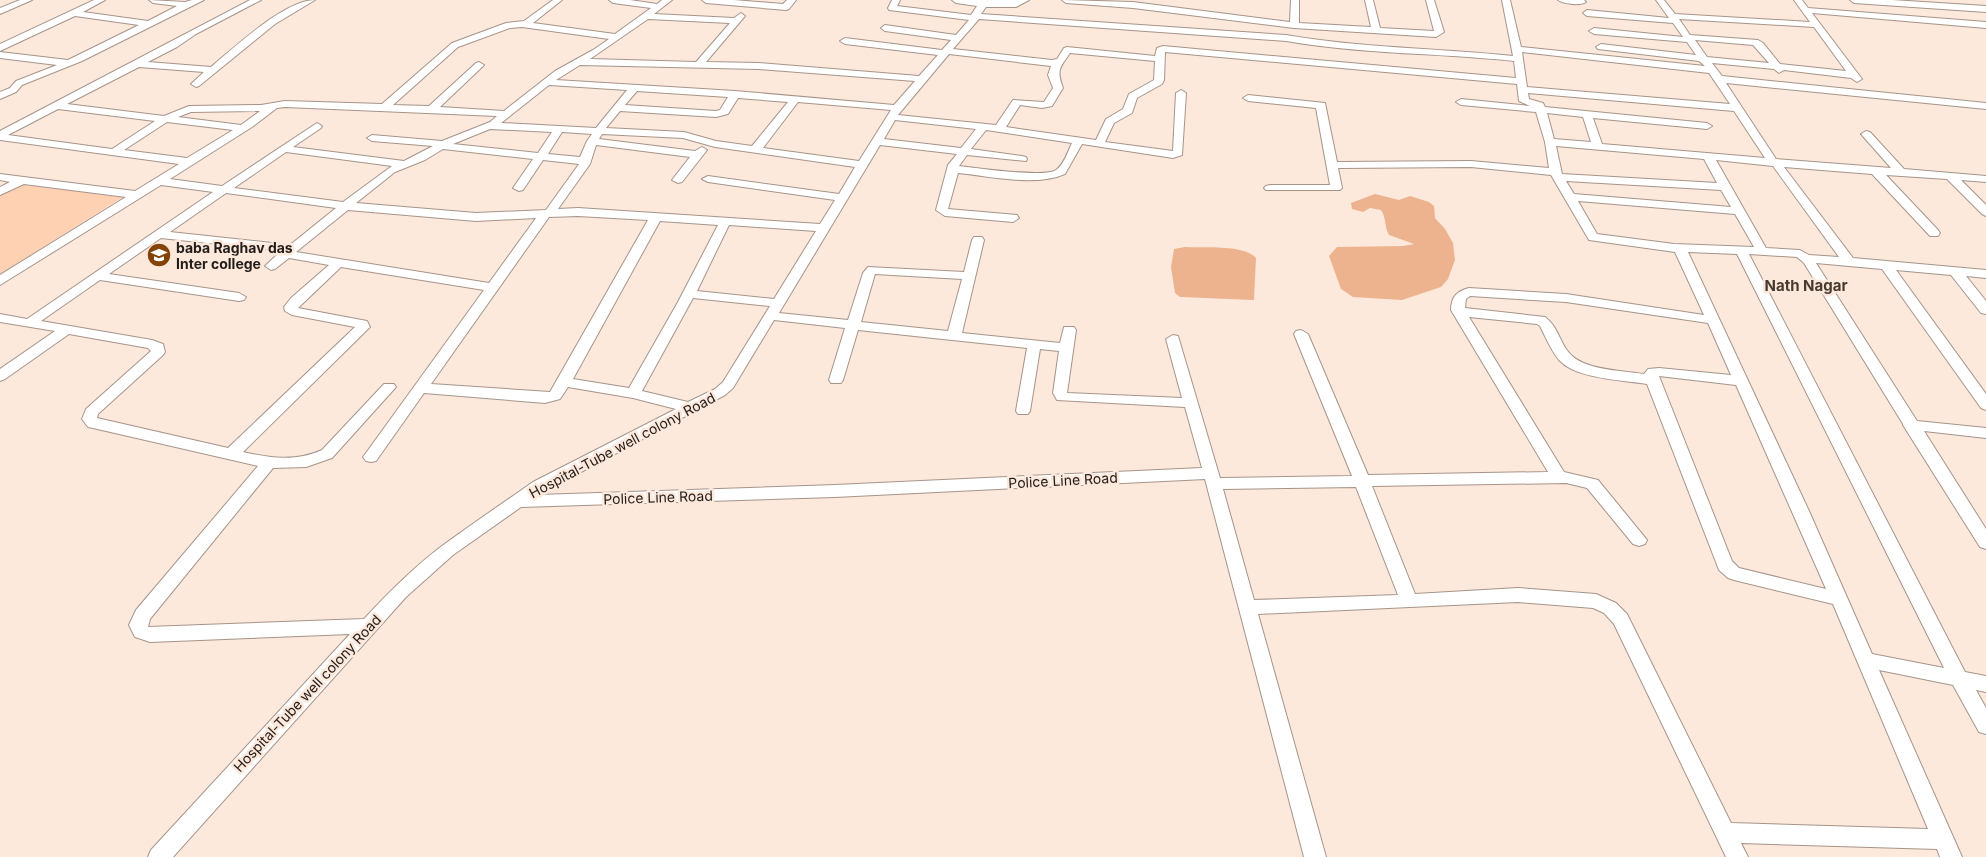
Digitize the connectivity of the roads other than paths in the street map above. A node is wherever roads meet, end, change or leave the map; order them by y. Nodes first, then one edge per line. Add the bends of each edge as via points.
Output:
1 (28, 0) edge
2 (101, 0) edge
3 (153, 0) edge
4 (200, 0) edge
5 (257, 0) edge
6 (311, 0) edge
7 (558, 0) edge
8 (613, 0) edge
9 (668, 0) edge
10 (706, 0) edge
11 (792, 0) edge
12 (896, 0) edge
13 (956, 0) edge
14 (1025, 0) edge
15 (1066, 0) edge
16 (1295, 0) edge
17 (1369, 0) edge
18 (1430, 0) edge
19 (1506, 0) edge
20 (1562, 0) edge
21 (1660, 0) edge
22 (1798, 0) edge
23 (1854, 0) edge
24 (731, 1) edge
25 (1582, 1) edge
26 (640, 2) edge
27 (1900, 2) edge
28 (1139, 3) edge
29 (752, 5) junction
30 (185, 6) junction
31 (658, 7) junction
32 (1986, 9) edge
33 (1805, 10) junction
34 (0, 12) edge
35 (74, 12) junction
36 (978, 13) junction
37 (1587, 13) junction
38 (644, 16) junction
39 (1674, 19) junction
40 (737, 21) junction
41 (148, 24) junction
42 (526, 24) junction
43 (1294, 25) junction
44 (1816, 25) junction
45 (1986, 25) edge
46 (885, 28) dead end
47 (1376, 30) junction
48 (1594, 31) junction
49 (616, 37) junction
50 (958, 38) junction
51 (1688, 39) junction
52 (845, 41) dead end
53 (1601, 46) junction
54 (0, 48) edge
55 (946, 52) junction
56 (1518, 54) junction
57 (0, 56) edge
58 (1703, 58) junction
59 (1160, 59) junction
60 (1606, 59) junction
61 (578, 62) junction
62 (1057, 62) junction
63 (70, 63) junction
64 (138, 64) junction
65 (699, 64) junction
66 (479, 65) dead end
67 (1776, 66) junction
68 (212, 70) junction
69 (1712, 70) junction
70 (1854, 75) junction
71 (922, 79) junction
72 (1719, 79) junction
73 (547, 82) junction
74 (0, 84) edge
75 (196, 84) dead end
76 (1791, 85) junction
77 (15, 86) junction
78 (1522, 86) junction
79 (635, 88) junction
80 (1181, 93) dead end
81 (735, 94) junction
82 (1868, 94) junction
83 (0, 96) edge
84 (1248, 98) dead end
85 (795, 99) junction
86 (1461, 102) dead end
87 (56, 106) junction
88 (275, 106) junction
89 (1986, 106) edge
90 (386, 107) junction
91 (618, 108) junction
92 (1738, 108) junction
93 (432, 109) junction
94 (1540, 110) junction
95 (894, 112) junction
96 (507, 114) junction
97 (1587, 114) junction
98 (165, 119) junction
99 (316, 126) dead end
100 (490, 126) junction
101 (1708, 126) dead end
102 (982, 127) junction
103 (242, 128) junction
104 (559, 129) junction
105 (999, 130) junction
106 (598, 131) junction
107 (1866, 134) dead end
108 (0, 136) edge
109 (372, 138) dead end
110 (877, 141) junction
111 (1078, 141) junction
112 (592, 142) junction
113 (707, 142) junction
114 (1550, 142) junction
115 (1099, 144) junction
116 (443, 145) junction
117 (1597, 146) junction
118 (284, 149) junction
119 (755, 150) junction
120 (114, 152) junction
121 (963, 152) junction
122 (697, 155) junction
123 (1707, 155) junction
124 (540, 157) junction
125 (1022, 159) dead end
126 (585, 161) junction
127 (189, 162) junction
128 (1774, 163) junction
129 (404, 164) junction
130 (1332, 164) junction
131 (862, 165) junction
132 (953, 169) junction
133 (1876, 171) junction
134 (1901, 173) junction
135 (1556, 175) junction
136 (0, 177) edge
137 (1951, 177) junction
138 (708, 179) dead end
139 (1986, 179) edge
140 (22, 180) junction
141 (678, 180) dead end
142 (160, 181) junction
143 (1725, 187) junction
144 (518, 188) dead end
145 (1270, 188) dead end
146 (224, 190) junction
147 (0, 192) edge
148 (137, 195) junction
149 (843, 198) junction
150 (1569, 198) junction
151 (346, 206) junction
152 (1739, 210) junction
153 (1986, 212) edge
154 (548, 213) junction
155 (656, 217) junction
156 (1013, 218) dead end
157 (725, 222) junction
158 (824, 228) junction
159 (1934, 233) dead end
160 (159, 234) junction
161 (978, 240) dead end
162 (1680, 248) junction
163 (1741, 250) junction
164 (1762, 250) junction
165 (289, 252) junction
166 (1805, 258) junction
167 (1849, 262) junction
168 (338, 263) junction
169 (1885, 264) junction
170 (271, 266) dead end
171 (1956, 271) junction
172 (1986, 274) edge
173 (97, 276) junction
174 (970, 276) junction
175 (0, 281) edge
176 (492, 287) junction
177 (689, 294) junction
178 (239, 297) dead end
179 (779, 303) junction
180 (1986, 310) edge
181 (1460, 312) junction
182 (771, 316) junction
183 (0, 318) edge
184 (1713, 320) junction
185 (28, 323) junction
186 (853, 325) junction
187 (66, 329) junction
188 (1069, 330) dead end
189 (1301, 334) dead end
190 (954, 336) junction
191 (1172, 339) dead end
192 (1034, 345) junction
193 (1066, 348) junction
194 (0, 376) edge
195 (836, 380) dead end
196 (1653, 380) junction
197 (1741, 381) junction
198 (564, 382) junction
199 (389, 387) dead end
200 (420, 388) junction
201 (633, 393) junction
202 (1191, 403) junction
203 (1986, 404) edge
204 (688, 407) junction
205 (1023, 411) dead end
206 (1910, 425) junction
207 (1986, 433) edge
208 (231, 454) junction
209 (371, 456) dead end
210 (269, 463) junction
211 (1559, 477) junction
212 (1213, 478) junction
213 (1362, 481) junction
214 (517, 501) junction
215 (1639, 540) dead end
216 (1986, 543) edge
217 (1839, 599) junction
218 (1409, 601) junction
219 (1248, 606) junction
220 (370, 626) junction
221 (1866, 660) junction
222 (1959, 678) junction
223 (1986, 684) edge
224 (1986, 726) edge
225 (1725, 832) junction
226 (1947, 848) edge
227 (159, 857) edge
228 (1316, 857) edge
229 (1737, 857) edge

1 - 34 street
2 - 35 street
3 - 30 street
4 - 30 street
5 - 64 street
6 - 68 street via 272,22
7 - 42 street
8 - 26 street
9 - 31 street
10 - 24 street
11 - 29 street via 784,7
12 - 36 street via 892,8
13 - 36 street
14 - 36 street
15 - 28 street
16 - 43 street
17 - 47 street
18 - 47 street via 1439,32 1436,34
19 - 56 street
20 - 25 street
21 - 39 street
22 - 33 street
23 - 27 street
24 - 29 street
25 - 37 street
26 - 31 street
27 - 32 street
28 - 43 street via 1218,11
29 - 40 street
30 - 41 street
31 - 38 street
33 - 44 street
33 - 45 street
35 - 41 street
35 - 54 street
36 - 50 street, Hospital-Tube well colony Road
36 - 56 street via 1286,38 1320,44
37 - 39 street
37 - 48 street
38 - 40 street
38 - 49 street
39 - 44 street
39 - 51 street
40 - 65 street
41 - 63 street
42 - 49 street
42 - 90 street via 509,25 455,45
43 - 47 street
44 - 70 street
46 - 50 street
48 - 51 street
48 - 53 street
49 - 61 street
50 - 55 street, Hospital-Tube well colony Road
51 - 58 street
51 - 67 street via 1755,42
52 - 55 street
53 - 58 street
53 - 60 street
55 - 62 street
55 - 71 street, Hospital-Tube well colony Road
56 - 60 street
56 - 78 street
57 - 63 street
58 - 67 street
58 - 69 street
59 - 62 street via 1067,50
59 - 78 street via 1160,50 1173,49
59 - 115 street via 1160,80 1133,96 1128,111 1110,121
60 - 69 street
61 - 65 street
61 - 73 street
62 - 105 street via 1053,75 1058,88 1048,104 1017,102
63 - 77 street
64 - 68 street
64 - 87 street
65 - 71 street via 793,67
66 - 93 street
67 - 70 street
67 - 76 street
68 - 75 street
69 - 72 street
70 - 82 street
71 - 95 street, Hospital-Tube well colony Road
72 - 76 street
72 - 92 street
73 - 79 street
73 - 96 street
74 - 77 street
76 - 82 street
77 - 83 street
78 - 92 street
78 - 94 street via 1524,101 1539,105
79 - 81 street
79 - 91 street
80 - 115 street via 1176,155
81 - 85 street
81 - 91 street via 724,112 716,114
82 - 89 street
84 - 130 street via 1321,105
85 - 95 street
85 - 119 street
86 - 94 street
87 - 98 street
87 - 108 street
88 - 90 street
88 - 98 street via 189,109
88 - 103 street
90 - 93 street
91 - 106 street
92 - 128 street
93 - 96 street
94 - 97 street
94 - 114 street
95 - 102 street
95 - 110 street, Hospital-Tube well colony Road
96 - 100 street
97 - 101 street
97 - 117 street
98 - 103 street
98 - 120 street
99 - 118 street
100 - 104 street
100 - 116 street
102 - 105 street
102 - 121 street
103 - 127 street
104 - 106 street
104 - 124 street
105 - 111 street
106 - 112 street
106 - 113 street via 684,136
107 - 134 street
108 - 120 street
109 - 116 street
110 - 121 street
110 - 131 street, Hospital-Tube well colony Road
111 - 115 street
111 - 132 street via 1061,172 1055,175
112 - 122 street
112 - 126 street
113 - 119 street
113 - 122 street
114 - 117 street
114 - 135 street
116 - 124 street
116 - 129 street
117 - 123 street
118 - 129 street
118 - 146 street
119 - 131 street
120 - 127 street
121 - 125 street
121 - 132 street
122 - 141 street
123 - 128 street
123 - 143 street
124 - 126 street
124 - 144 street
126 - 154 street
127 - 142 street
128 - 133 street
128 - 167 street
129 - 151 street via 391,170
130 - 135 street via 1471,164
130 - 145 street via 1334,189
131 - 149 street, Hospital-Tube well colony Road
132 - 156 street via 942,210
133 - 134 street
133 - 159 street
134 - 137 street
135 - 143 street
135 - 150 street
136 - 140 street
137 - 139 street
137 - 153 street
138 - 149 street
140 - 147 street
140 - 148 street
142 - 146 street
142 - 148 street
143 - 152 street
146 - 151 street
146 - 160 street
148 - 175 street
149 - 158 street, Hospital-Tube well colony Road
150 - 152 street
150 - 162 street via 1593,237
151 - 154 street via 476,217
151 - 165 street
152 - 164 street
154 - 155 street
154 - 176 street
155 - 157 street
155 - 198 street
157 - 158 street
157 - 177 street
158 - 179 street, Hospital-Tube well colony Road
160 - 165 street
160 - 173 street
161 - 174 street
162 - 163 street
162 - 184 street
163 - 164 street
163 - 222 street
164 - 166 street via 1800,254
165 - 168 street
165 - 170 street
166 - 167 street
166 - 206 street
167 - 169 street
168 - 176 street
168 - 208 street via 296,301 292,311 362,324 363,328
169 - 171 street
169 - 203 street
171 - 172 street
171 - 180 street
173 - 178 street
173 - 185 street
174 - 186 street via 872,270
174 - 190 street
176 - 200 street
177 - 179 street
177 - 201 street
179 - 182 street, Hospital-Tube well colony Road
181 - 184 street via 1458,300 1469,292 1566,298
181 - 196 street via 1540,320 1546,324 1566,361 1573,366
181 - 211 street
182 - 186 street
182 - 204 street, Hospital-Tube well colony Road via 728,385
183 - 185 street
184 - 197 street
185 - 187 street
186 - 190 street
186 - 195 street
187 - 194 street
187 - 208 street via 158,347 158,352 91,412 89,419 93,423
188 - 193 street
189 - 213 street
190 - 192 street
191 - 202 street
192 - 193 street
192 - 205 street
193 - 202 street via 1062,397
196 - 197 street via 1653,372 1659,372
196 - 217 street via 1728,570
197 - 217 street
198 - 200 street via 555,396 545,398
198 - 201 street
199 - 210 street via 327,454 316,460 293,464
200 - 209 street
201 - 204 street
202 - 212 street
204 - 214 street, Hospital-Tube well colony Road via 539,486
206 - 207 street
206 - 216 street
208 - 210 street
210 - 220 street via 142,614 138,625 141,632 150,635
211 - 213 street, Police Line Road
211 - 215 street, Police Line Road via 1592,484
212 - 213 street, Police Line Road
212 - 214 street, Police Line Road
212 - 219 street
213 - 218 street
214 - 220 street, Hospital-Tube well colony Road via 447,551 400,592
217 - 221 street
218 - 219 street
218 - 225 street via 1518,595 1596,601 1610,608 1621,619
219 - 228 street
220 - 227 street, Hospital-Tube well colony Road
221 - 222 street
221 - 226 street
222 - 223 street
222 - 224 street
225 - 226 street
225 - 229 street

